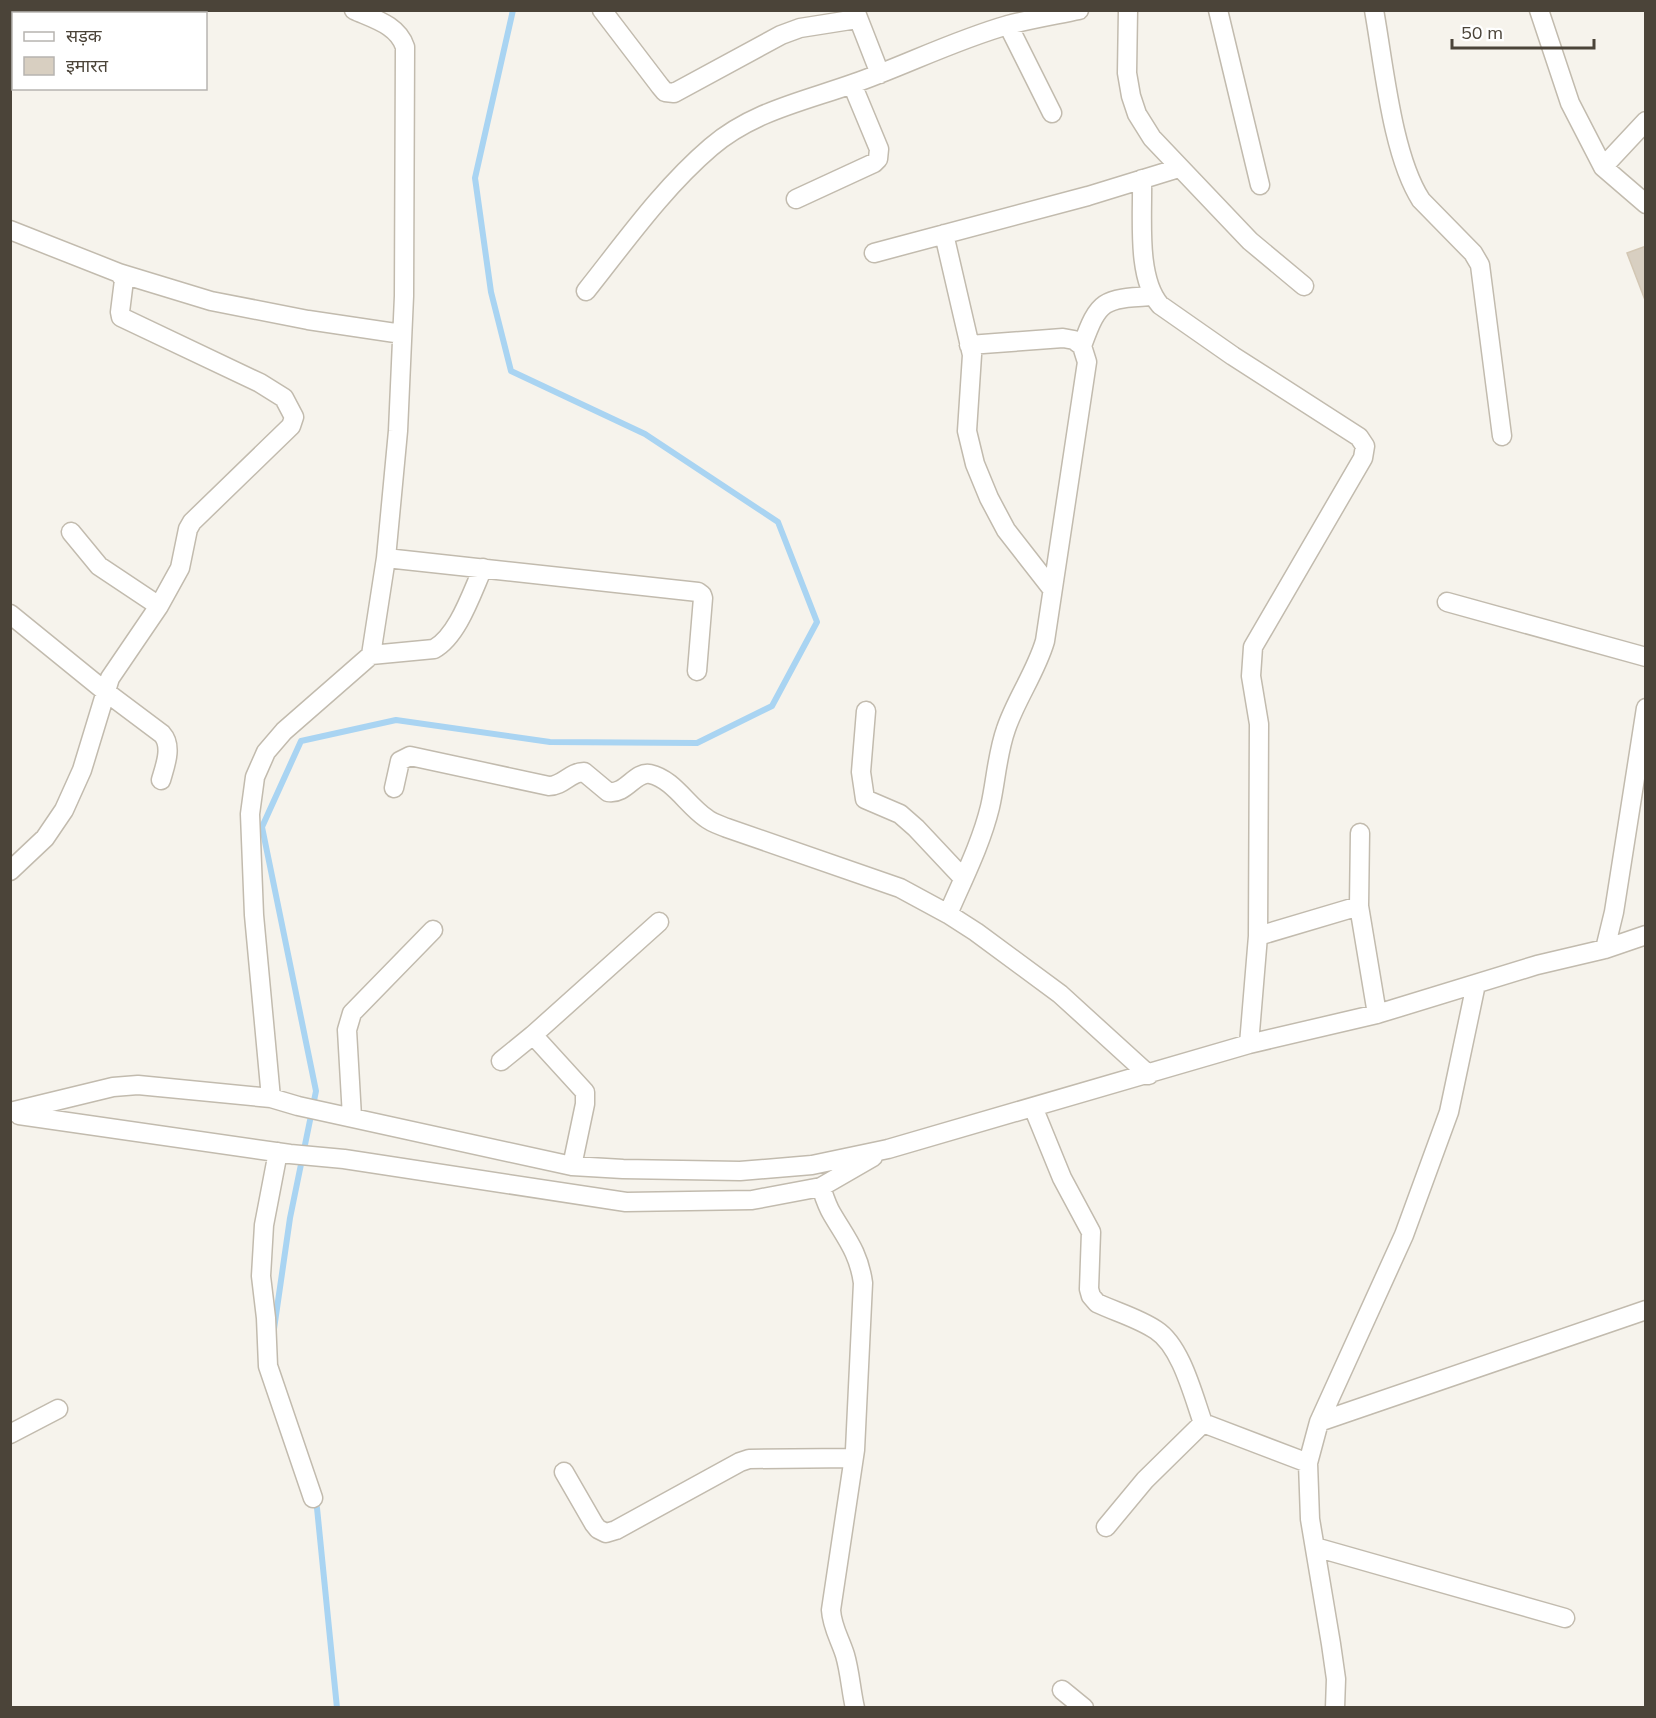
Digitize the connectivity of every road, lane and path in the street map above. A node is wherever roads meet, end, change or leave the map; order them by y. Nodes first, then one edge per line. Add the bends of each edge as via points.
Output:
1 (354, 10) edge
2 (602, 10) edge
3 (1079, 10) edge
4 (1128, 10) edge
5 (1218, 10) edge
6 (1374, 10) edge
7 (1539, 10) edge
8 (373, 14) edge
9 (856, 15) edge
10 (1008, 25) junction
11 (880, 74) junction
12 (852, 84) junction
13 (1052, 113) dead end
14 (1646, 121) edge
15 (1603, 167) junction
16 (1179, 168) junction
17 (1142, 179) junction
18 (1260, 185) dead end
19 (796, 199) dead end
20 (1646, 204) edge
21 (10, 230) edge
22 (944, 234) junction
23 (874, 253) dead end
24 (119, 273) junction
25 (1304, 286) dead end
26 (586, 291) dead end
27 (1152, 296) junction
28 (402, 334) junction
29 (969, 345) junction
30 (1082, 346) junction
31 (1502, 436) dead end
32 (71, 532) dead end
33 (386, 558) junction
34 (483, 568) junction
35 (1052, 589) junction
36 (1447, 602) dead end
37 (159, 606) junction
38 (10, 614) edge
39 (371, 655) junction
40 (1646, 657) edge
41 (697, 671) dead end
42 (106, 692) junction
43 (1646, 708) edge
44 (866, 711) dead end
45 (161, 780) dead end
46 (394, 788) dead end
47 (1360, 833) dead end
48 (10, 871) edge
49 (963, 878) junction
50 (1359, 906) junction
51 (948, 915) junction
52 (659, 922) dead end
53 (433, 930) dead end
54 (1646, 935) edge
55 (1258, 936) junction
56 (1605, 949) junction
57 (1476, 984) junction
58 (1377, 1014) junction
59 (533, 1035) junction
60 (1249, 1044) junction
61 (501, 1061) dead end
62 (1149, 1075) junction
63 (271, 1098) junction
64 (1033, 1107) junction
65 (10, 1113) edge
66 (352, 1117) junction
67 (888, 1149) junction
68 (284, 1153) junction
69 (572, 1166) junction
70 (821, 1187) junction
71 (1646, 1310) edge
72 (58, 1409) dead end
73 (1319, 1422) junction
74 (1203, 1423) junction
75 (10, 1434) edge
76 (853, 1458) junction
77 (1308, 1463) junction
78 (564, 1472) dead end
79 (313, 1498) dead end
80 (1106, 1527) dead end
81 (1315, 1547) junction
82 (1565, 1618) dead end
83 (1062, 1690) dead end
84 (855, 1707) edge
85 (1084, 1707) edge
86 (1335, 1707) edge

1 - 8 street
2 - 9 street via 669,93 781,34
3 - 10 street
4 - 16 street via 1127,74 1131,96 1152,138
5 - 18 street
6 - 31 street via 1396,133 1415,191 1480,265
7 - 15 street via 1570,103
8 - 28 street via 397,31 405,47
9 - 11 street
10 - 11 street
10 - 13 street
11 - 12 street
12 - 19 street via 879,149 878,159
12 - 26 street via 764,114 712,146 663,195
14 - 15 street
15 - 20 street
16 - 17 street
16 - 25 street via 1250,241
17 - 22 street
17 - 27 street via 1144,267
21 - 24 street
22 - 23 street
22 - 29 street
24 - 28 street via 211,301
24 - 37 street via 124,280 121,317 260,382 284,398 294,417 291,426 192,522 180,568
27 - 30 street via 1104,304 1094,316
27 - 55 street via 1233,356 1359,437 1365,446 1360,464 1253,647 1251,676 1259,724
28 - 33 street
29 - 30 street via 1063,338
29 - 35 street via 972,369 967,431 975,465 1006,530
30 - 35 street via 1087,362
32 - 37 street via 99,566
33 - 34 street
33 - 39 street
34 - 39 street via 453,631 441,645
34 - 41 street via 698,592 703,598
35 - 49 street via 1040,659 1006,726 987,817
36 - 40 street
37 - 42 street via 113,672
38 - 42 street
39 - 63 street via 284,731 266,752 255,777 250,814 254,904
42 - 45 street via 167,739
42 - 48 street via 82,771 64,810 45,838
43 - 56 street
44 - 49 street via 861,772 864,799 900,814
46 - 51 street via 400,761 410,756 554,786 584,772 612,793 650,774 663,779 706,819 900,888
47 - 50 street
49 - 51 street
50 - 55 street
50 - 58 street
51 - 62 street via 1060,994
52 - 59 street
53 - 66 street via 348,1021
54 - 56 street
55 - 60 street
56 - 57 street
57 - 58 street
57 - 73 street via 1449,1112 1404,1235
58 - 60 street
59 - 61 street
59 - 69 street via 585,1092
60 - 62 street
62 - 64 street
63 - 65 street via 123,1086
63 - 66 street
64 - 67 street
64 - 74 street via 1062,1178 1091,1232 1091,1296 1097,1303 1158,1331 1167,1340 1176,1353
65 - 68 street
66 - 69 street
67 - 69 street via 812,1165 740,1171
67 - 70 street
68 - 70 street via 626,1202 752,1200
68 - 79 street via 264,1225 262,1266 268,1366
70 - 76 street via 861,1268
71 - 73 street
72 - 75 street
73 - 77 street
74 - 77 street
74 - 80 street via 1145,1480
76 - 78 street via 749,1459 606,1533 594,1524
76 - 84 street via 831,1610
77 - 81 street
81 - 82 street
81 - 86 street via 1336,1679
83 - 85 street

